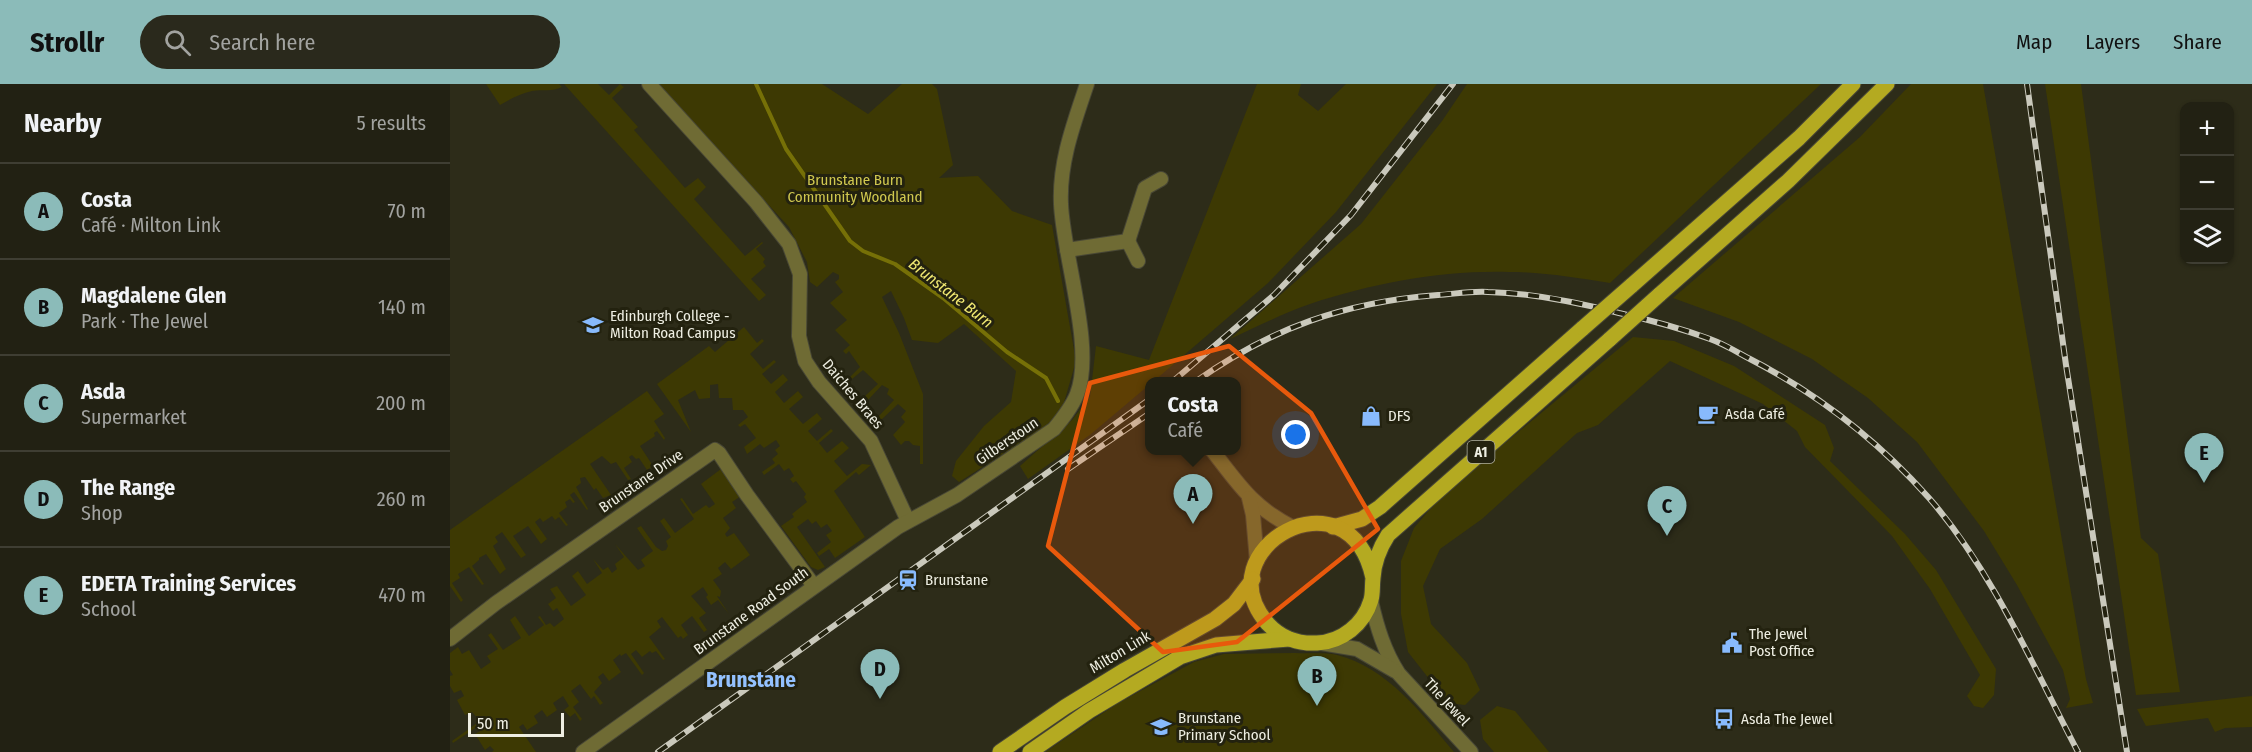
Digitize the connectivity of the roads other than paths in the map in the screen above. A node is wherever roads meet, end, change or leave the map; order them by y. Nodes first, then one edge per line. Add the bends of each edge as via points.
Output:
1 (649, 84) edge
2 (1087, 84) edge
3 (1853, 84) edge
4 (1887, 84) edge
5 (1161, 179) dead end
6 (1128, 242) junction
7 (1066, 250) junction
8 (1138, 261) dead end
9 (1216, 455) edge
10 (1249, 498) junction
11 (942, 503) joint
12 (908, 521) junction
13 (1292, 527) junction
14 (1333, 527) junction
15 (1257, 561) junction
16 (1373, 578) junction
17 (1253, 579) junction
18 (814, 586) junction
19 (1371, 601) junction
20 (450, 639) edge
21 (1289, 639) junction
22 (1321, 643) junction
23 (1399, 674) junction
24 (583, 752) edge
25 (1000, 752) edge
26 (1030, 752) edge
27 (1470, 752) edge

1 - 12 street, Daiches Braes via 789,244 800,274 799,336 805,361 871,441
2 - 7 street, Gilberstoun via 1070,135 1062,178
3 - 14 main road, A1, bridge via 1799,138 1380,507 1362,519
4 - 16 main road, A1, bridge via 1788,181 1395,528 1376,556
5 - 6 street via 1144,188
6 - 7 street
6 - 8 street
7 - 11 street, Gilberstoun via 1083,358 1076,395 1054,429
9 - 10 street
10 - 13 street
10 - 15 street
11 - 12 street, Brunstane Road South
12 - 18 street, Brunstane Road South
13 - 14 main road, A1 via 1309,523
13 - 15 main road via 1270,541
14 - 16 main road, A1 via 1357,542
15 - 17 main road
16 - 19 main road, A1
17 - 21 main road via 1260,613
17 - 25 main road, Milton Link via 1215,619 1065,707
18 - 20 street, Brunstane Drive via 715,450
18 - 24 street, Brunstane Road South
19 - 22 main road, A1 via 1353,629
19 - 23 street, The Jewel via 1385,651
21 - 22 main road, A1
21 - 26 main road, A1 via 1216,645 1180,657 1089,711
22 - 23 street, The Jewel via 1357,649
23 - 27 street, The Jewel

